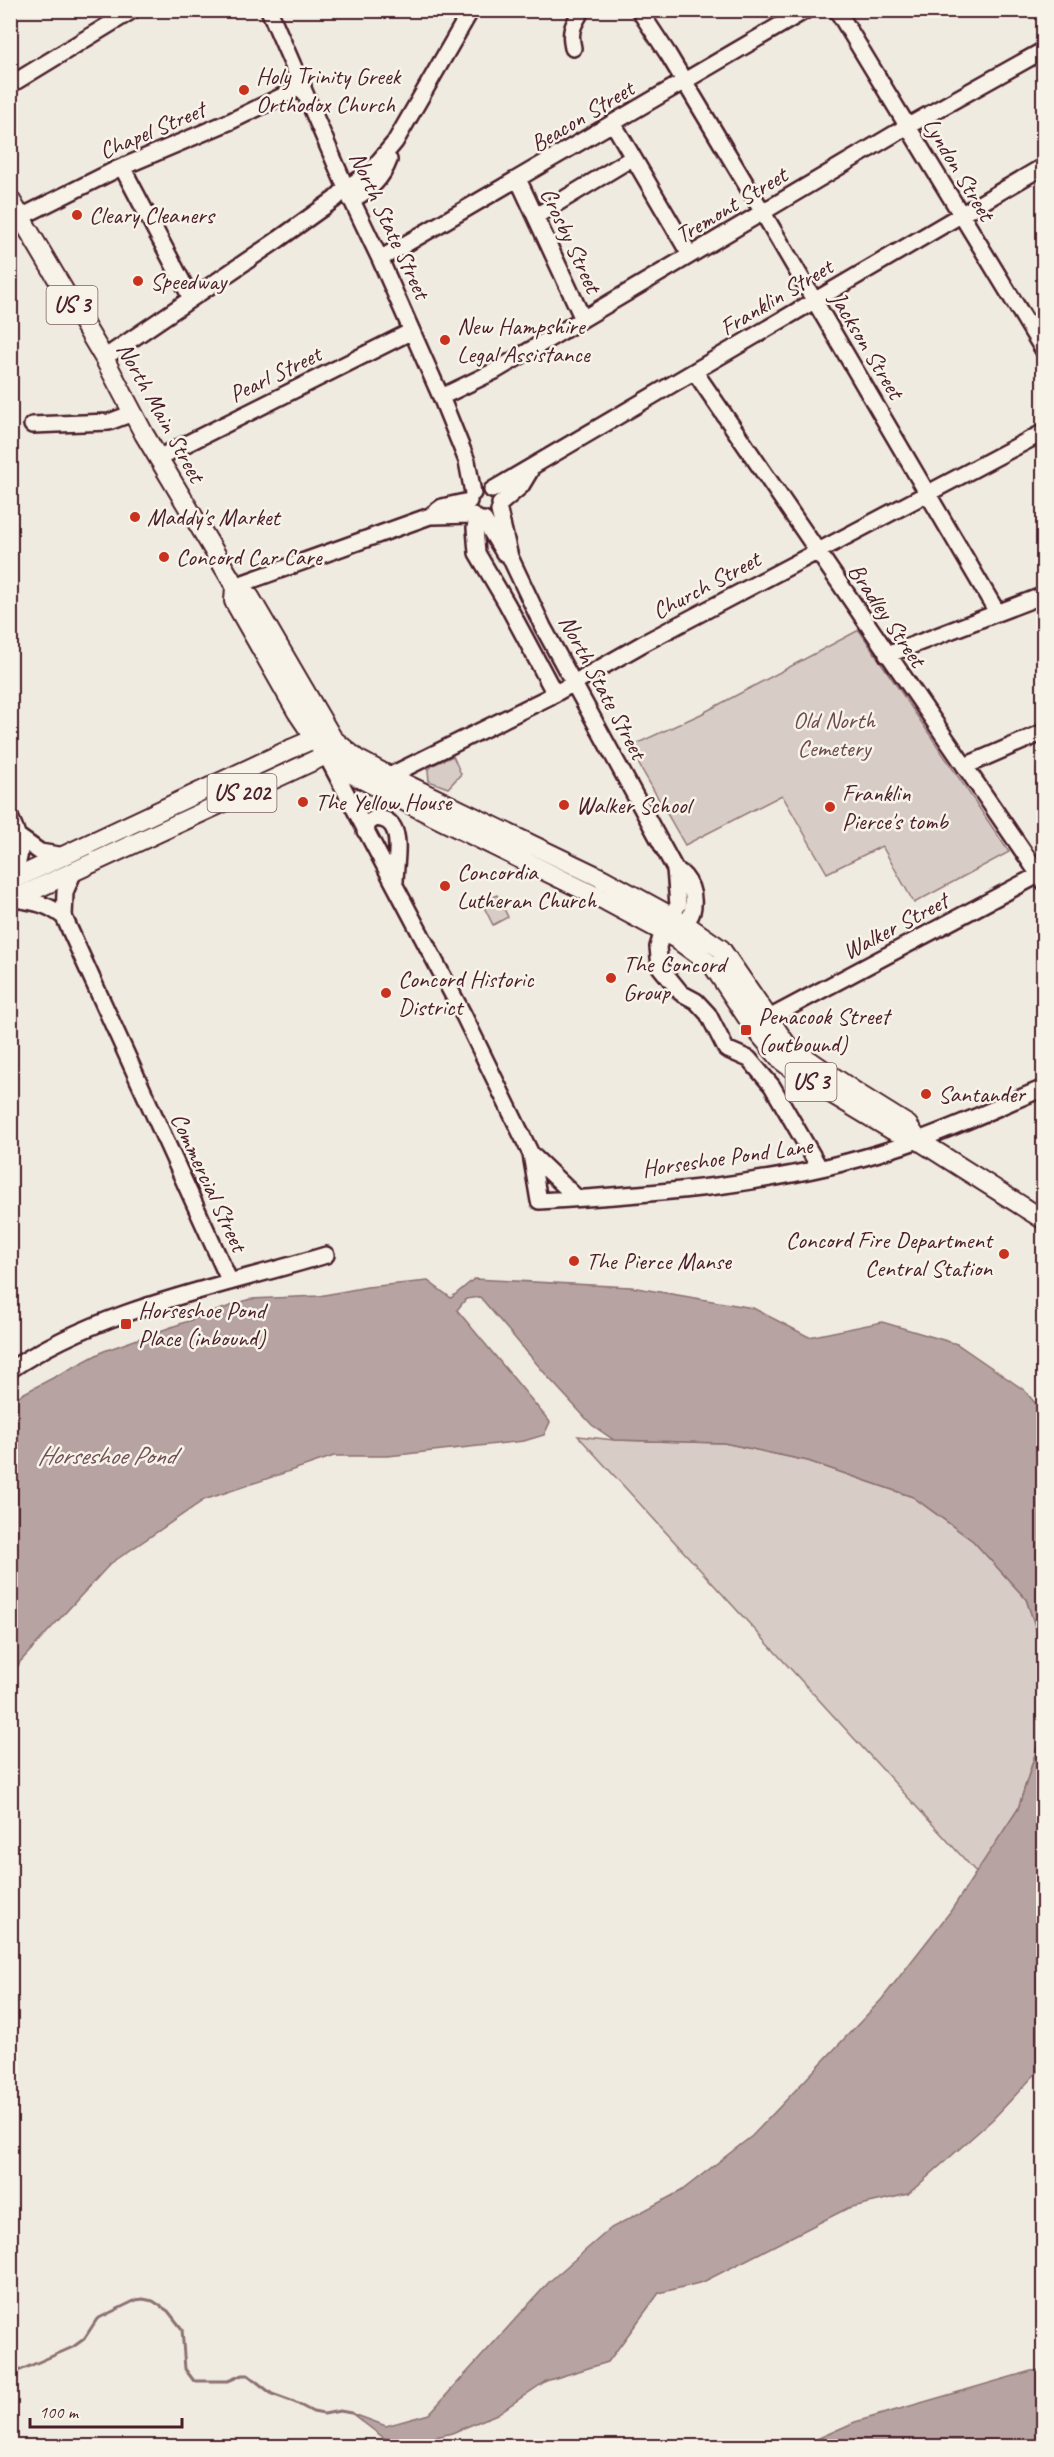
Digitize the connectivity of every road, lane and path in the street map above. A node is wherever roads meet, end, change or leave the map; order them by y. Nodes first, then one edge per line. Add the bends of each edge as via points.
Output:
1 (133, 10) edge
2 (269, 10) edge
3 (471, 10) edge
4 (582, 10) edge
5 (639, 10) edge
6 (806, 10) edge
7 (837, 10) edge
8 (573, 48) dead end
9 (1044, 50) edge
10 (684, 82) junction
11 (10, 85) edge
12 (303, 86) junction
13 (614, 123) junction
14 (907, 127) junction
15 (632, 158) junction
16 (1044, 166) edge
17 (122, 167) junction
18 (518, 179) junction
19 (349, 194) junction
20 (10, 199) edge
21 (762, 212) junction
22 (960, 214) junction
23 (536, 216) junction
24 (21, 217) junction
25 (690, 255) junction
26 (380, 259) junction
27 (192, 298) junction
28 (814, 301) junction
29 (583, 319) junction
30 (412, 331) junction
31 (1044, 351) edge
32 (104, 358) junction
33 (695, 372) junction
34 (441, 397) junction
35 (133, 412) junction
36 (32, 425) dead end
37 (1044, 432) edge
38 (158, 458) junction
39 (532, 469) junction
40 (930, 494) junction
41 (479, 504) junction
42 (500, 508) junction
43 (817, 551) junction
44 (510, 557) junction
45 (235, 586) junction
46 (1044, 594) edge
47 (997, 612) junction
48 (887, 655) junction
49 (572, 683) junction
50 (555, 694) junction
51 (1044, 732) edge
52 (314, 739) junction
53 (329, 747) junction
54 (965, 766) junction
55 (389, 776) junction
56 (10, 817) edge
57 (156, 823) junction
58 (365, 831) junction
59 (19, 837) junction
60 (70, 864) junction
61 (1042, 876) edge
62 (11, 881) edge
63 (395, 885) junction
64 (13, 900) edge
65 (64, 917) junction
66 (674, 927) junction
67 (767, 1019) junction
68 (1044, 1088) edge
69 (918, 1140) junction
70 (531, 1154) junction
71 (819, 1167) junction
72 (577, 1198) junction
73 (539, 1201) joint
74 (1044, 1220) edge
75 (326, 1254) dead end
76 (230, 1282) junction
77 (10, 1370) edge

1 - 11 street
2 - 12 street, North State Street
3 - 19 street via 394,142
4 - 8 street via 571,28
5 - 10 street, Jackson Street
6 - 10 street, Beacon Street
7 - 14 street, Lyndon Street
9 - 14 street, Tremont Street
10 - 13 street, Beacon Street
10 - 21 street, Jackson Street
12 - 17 street, Chapel Street
12 - 19 street, North State Street
13 - 15 street
13 - 18 street, Beacon Street
14 - 21 street, Tremont Street
14 - 22 street, Lyndon Street
15 - 23 street
15 - 25 street
16 - 22 street, Franklin Street
17 - 24 street, Chapel Street
17 - 27 street
18 - 23 street, Crosby Street
18 - 26 street, Beacon Street
19 - 26 street, North State Street
19 - 27 street
20 - 24 main road, North Main Street / US 3
21 - 25 street, Tremont Street
21 - 28 street, Jackson Street
22 - 28 street, Franklin Street
22 - 31 street, Lyndon Street
23 - 29 street, Crosby Street
24 - 32 main road, North Main Street / US 3
25 - 29 street, Tremont Street
26 - 30 street, North State Street
27 - 32 street
28 - 33 street, Franklin Street
28 - 40 street, Jackson Street
29 - 34 street, Tremont Street via 495,371
30 - 34 street, North State Street
30 - 38 street, Pearl Street
32 - 35 main road, North Main Street / US 3
33 - 39 street, Franklin Street
33 - 43 street, Bradley Street
34 - 41 street, North State Street via 467,461
35 - 36 street via 109,422
35 - 38 main road, North Main Street / US 3
37 - 40 street, Church Street
38 - 45 main road, North Main Street / US 3
39 - 41 street, Franklin Street
39 - 42 street, Franklin Street
40 - 43 street, Church Street
40 - 47 street, Jackson Street
41 - 42 street, Franklin Street via 493,518
41 - 42 street, North State Street via 498,496
41 - 44 street, North State Street via 503,552
41 - 45 street, Franklin Street via 430,516
41 - 50 street via 475,528 477,553
42 - 44 street, North State Street
43 - 48 street, Bradley Street
43 - 49 street, Church Street
44 - 49 street, North State Street
45 - 52 main road, North Main Street / US 3 via 234,601
45 - 53 main road, North Main Street / US 3 via 250,597
46 - 47 street
47 - 48 street
48 - 54 street, Bradley Street
49 - 50 street, Church Street
49 - 66 street, North State Street via 675,869 686,875 691,884 692,912
50 - 55 street, Church Street
51 - 54 street
52 - 53 main road, US 3
52 - 57 main road, US 202
53 - 55 main road, US 3
53 - 57 main road, US 202
53 - 58 street, North Main Street
53 - 66 main road, US 3 via 350,773 435,817
54 - 61 street, Bradley Street
55 - 66 main road, US 3 via 601,878
56 - 59 street
57 - 60 main road, US 202
58 - 63 street, North Main Street
58 - 63 street, North Main Street via 376,818 387,820 394,827
59 - 60 street via 40,852
59 - 62 street via 21,854
60 - 62 main road, US 202
60 - 64 main road, US 202
60 - 65 street
61 - 67 street, Walker Street
63 - 70 street, North Main Street
64 - 65 street via 38,902
65 - 76 street, Commercial Street
66 - 67 main road, US 3 via 721,949
66 - 69 main road, US 3 via 712,966 782,1061 892,1130
66 - 71 street via 660,957 660,967 681,993 708,1014 726,1049 749,1059 772,1086
67 - 69 main road, US 3 via 787,1045 908,1125
68 - 69 street, Horseshoe Pond Lane
69 - 71 street, Horseshoe Pond Lane
69 - 74 main road, US 3
70 - 72 street, North Main Street
70 - 73 street, North Main Street
71 - 72 street, Horseshoe Pond Lane via 731,1184
72 - 73 street, Horseshoe Pond Lane
75 - 76 street
76 - 77 street, Commercial Street via 93,1327

